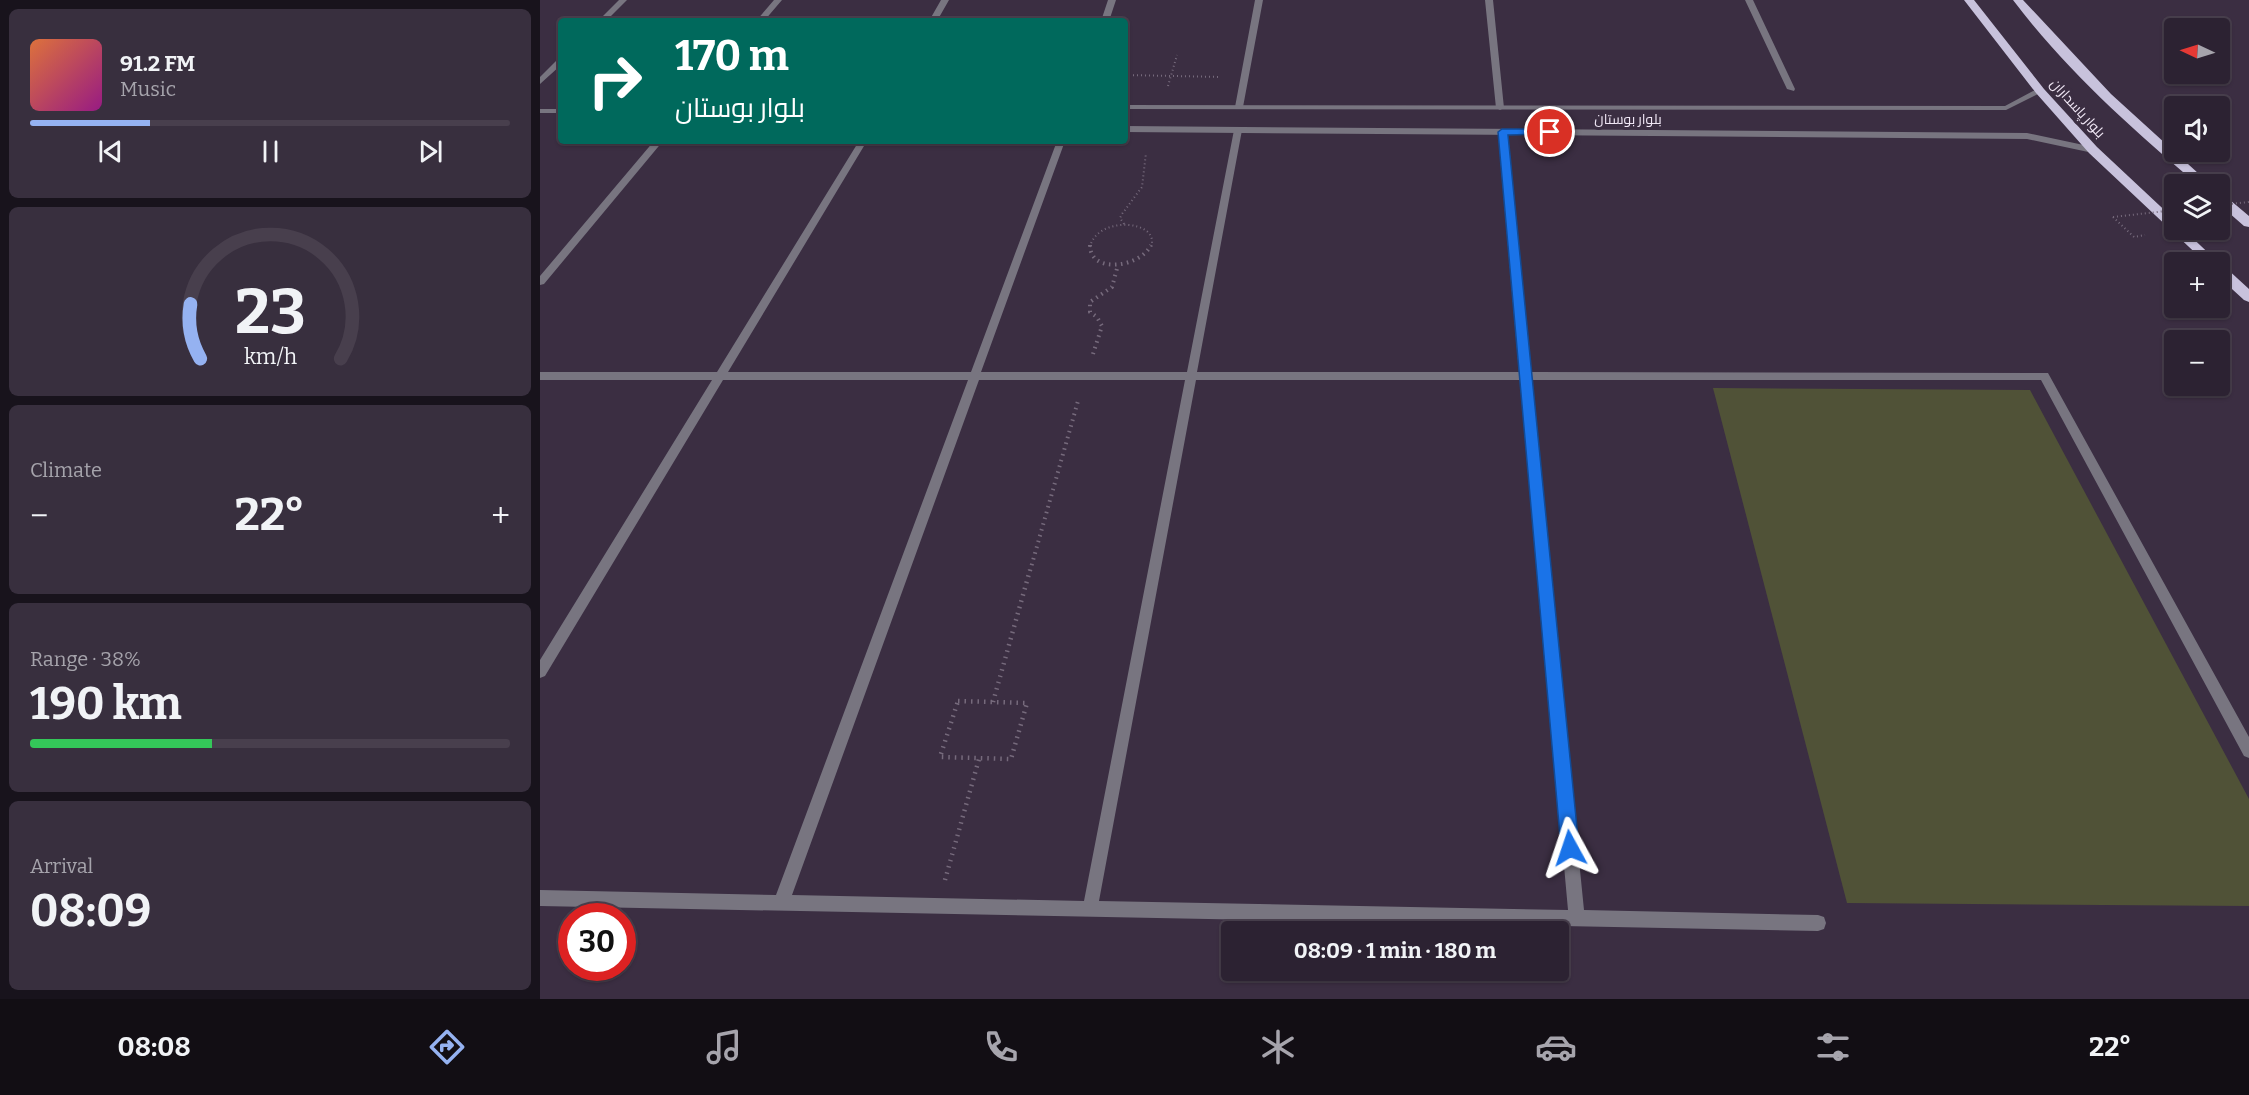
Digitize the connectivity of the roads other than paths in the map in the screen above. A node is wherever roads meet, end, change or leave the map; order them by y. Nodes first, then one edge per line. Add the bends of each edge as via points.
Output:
1 (623, 0) edge
2 (778, 0) edge
3 (945, 0) edge
4 (1112, 0) edge
5 (1259, 0) edge
6 (1489, 0) edge
7 (1749, 0) edge
8 (1969, 0) edge
9 (2019, 0) edge
10 (605, 18) edge
11 (763, 18) edge
12 (935, 18) edge
13 (1106, 18) edge
14 (558, 64) edge
15 (540, 82) edge
16 (1791, 89) dead end
17 (2040, 91) junction
18 (1128, 107) edge
19 (1239, 107) junction
20 (1500, 108) junction
21 (540, 111) edge
22 (558, 111) edge
23 (1128, 129) edge
24 (1238, 130) junction
25 (1502, 132) junction
26 (656, 144) edge
27 (861, 144) edge
28 (1059, 144) edge
29 (2093, 150) junction
30 (2192, 174) edge
31 (2230, 207) edge
32 (2164, 217) edge
33 (2249, 223) edge
34 (2189, 240) edge
35 (2201, 252) edge
36 (2230, 279) edge
37 (540, 282) edge
38 (2249, 297) edge
39 (540, 376) edge
40 (721, 376) junction
41 (974, 376) junction
42 (1191, 376) junction
43 (1526, 376) junction
44 (540, 672) edge
45 (2249, 751) edge
46 (540, 898) edge
47 (781, 903) junction
48 (1090, 909) junction
49 (1577, 919) junction
50 (1818, 923) dead end

1 - 10 street
2 - 11 street
3 - 12 street
4 - 13 street
5 - 19 street
6 - 20 street
7 - 16 street
8 - 17 highway, بلوار پاسداران
9 - 30 highway, بلوار پاسداران via 2101,90
14 - 15 street
17 - 20 street, بلوار بوستان via 2006,108
17 - 29 highway, بلوار پاسداران
18 - 19 street, بلوار بوستان
19 - 20 street, بلوار بوستان
21 - 22 street
23 - 24 street, بلوار بوستان
24 - 25 street, بلوار بوستان
24 - 42 street
25 - 29 street, بلوار بوستان via 2027,136
25 - 43 street
26 - 37 street
27 - 40 street
28 - 41 street
29 - 32 highway, بلوار پاسداران
31 - 33 highway
34 - 35 highway, بلوار پاسداران
36 - 38 highway
39 - 40 street
40 - 41 street
40 - 44 street
41 - 42 street
41 - 47 street
42 - 43 street
42 - 48 street
43 - 45 street via 2044,376
43 - 49 street
46 - 47 street
47 - 48 street
48 - 49 street
49 - 50 street

